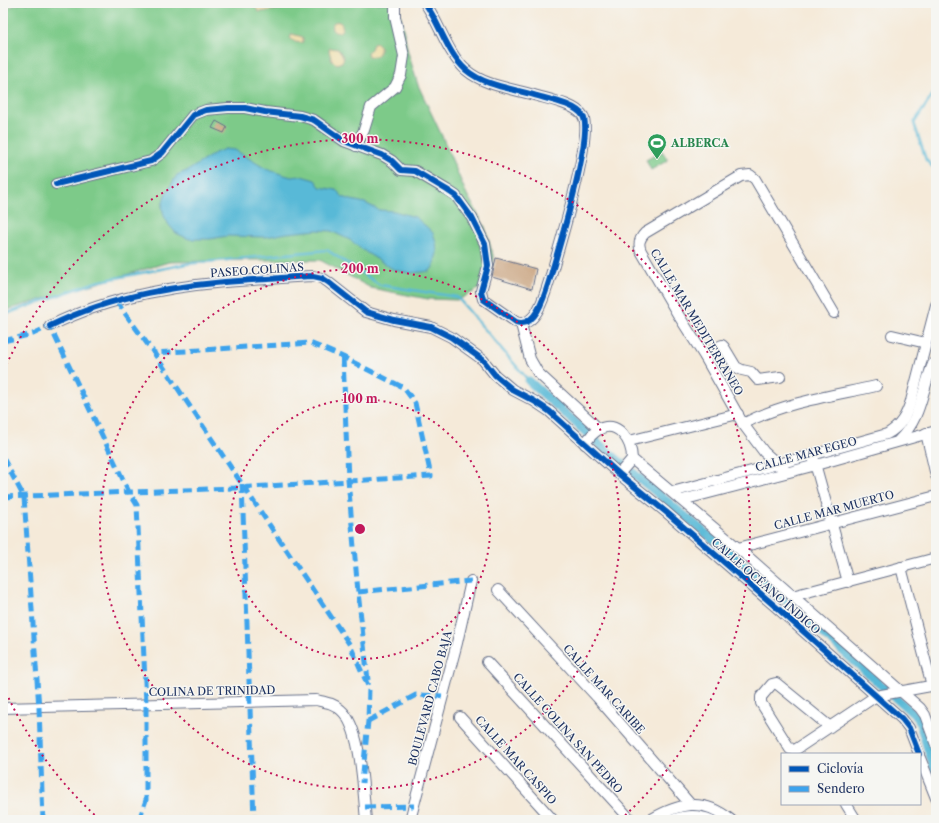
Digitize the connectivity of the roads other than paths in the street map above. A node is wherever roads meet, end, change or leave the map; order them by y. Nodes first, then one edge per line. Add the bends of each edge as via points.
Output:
1 (395, 3) edge
2 (426, 3) edge
3 (356, 146) junction
4 (56, 184) dead end
5 (936, 305) edge
6 (834, 313) dead end
7 (521, 324) junction
8 (50, 326) dead end
9 (892, 335) dead end
10 (926, 343) junction
11 (706, 357) junction
12 (929, 364) edge
13 (780, 377) dead end
14 (876, 386) dead end
15 (738, 414) junction
16 (743, 424) junction
17 (931, 432) edge
18 (591, 436) junction
19 (900, 440) junction
20 (629, 442) junction
21 (814, 460) junction
22 (777, 464) junction
23 (626, 466) junction
24 (786, 472) junction
25 (936, 476) edge
26 (672, 492) junction
27 (936, 496) edge
28 (681, 500) junction
29 (832, 523) junction
30 (738, 548) junction
31 (936, 558) edge
32 (901, 567) junction
33 (471, 581) dead end
34 (848, 582) junction
35 (498, 590) dead end
36 (792, 596) junction
37 (488, 662) dead end
38 (934, 685) edge
39 (897, 692) junction
40 (877, 696) junction
41 (3, 708) edge
42 (460, 717) dead end
43 (830, 727) junction
44 (936, 745) edge
45 (919, 753) edge
46 (921, 760) edge
47 (936, 798) edge
48 (691, 805) junction
49 (847, 805) edge
50 (687, 818) edge
51 (366, 820) edge
52 (410, 820) edge
53 (553, 820) edge
54 (632, 820) edge
55 (650, 820) edge
56 (672, 820) edge
57 (711, 820) edge
58 (731, 820) edge
59 (856, 820) edge

1 - 3 street via 395,17 404,63 395,87 369,110 364,130
2 - 7 street via 452,52 473,75 486,82 572,107 586,122 586,136 576,184 547,287 533,318
3 - 4 street via 307,118 245,108 214,109 193,115 162,153 151,161
3 - 7 street via 382,155 401,170 415,171 456,196 472,218 485,244 488,266 481,291 483,299
5 - 10 street
6 - 11 street, CALLE MAR MEDITERRANEO via 755,179 750,175 741,176 645,233 640,239 641,251
7 - 18 street via 530,359 538,373
8 - 18 street, PASEO COLINAS via 92,307 171,288 220,281 313,276 322,278 366,312 431,327 451,338 483,360 495,375 513,390
9 - 10 street
10 - 12 street
11 - 13 street via 722,346 736,367 751,372 758,380
11 - 15 street, CALLE MAR MEDITERRANEO
12 - 19 street via 918,413 909,431
12 - 21 street, CALLE MAR EGEO via 908,411 896,429
14 - 16 street via 787,406
15 - 16 street, CALLE MAR MEDITERRANEO
15 - 20 street
16 - 22 street, CALLE MAR MEDITERRANEO via 764,452
17 - 19 street, CALLE MAR EGEO
17 - 25 street
18 - 20 street via 606,427 616,429
18 - 23 street, CALLE OCÉANO ÍNDICO
19 - 21 street, CALLE MAR EGEO
20 - 23 street via 632,452
21 - 22 street, CALLE MAR EGEO
21 - 24 street, CALLE MAR EGEO
21 - 29 street
22 - 24 street, CALLE MAR MEDITERRANEO
22 - 26 street, CALLE MAR EGEO
23 - 26 street, CALLE OCÉANO ÍNDICO
23 - 40 street, CALLE OCÉANO ÍNDICO via 666,512
24 - 28 street, CALLE MAR EGEO
26 - 28 street, CALLE OCÉANO ÍNDICO
27 - 29 street, CALLE MAR MUERTO
28 - 30 street, CALLE OCÉANO ÍNDICO
29 - 30 street, CALLE MAR MUERTO
29 - 34 street
30 - 36 street, CALLE OCÉANO ÍNDICO
31 - 32 street
32 - 34 street
32 - 38 street
33 - 52 street, BOULEVARD CABO BAJA
34 - 36 street
35 - 48 street, CALLE MAR CARIBE via 597,697
36 - 39 street, CALLE OCÉANO ÍNDICO
37 - 54 street, CALLE COLINA SAN PEDRO
38 - 39 street
39 - 40 street
39 - 44 street, CALLE OCÉANO ÍNDICO via 923,711
40 - 43 street
40 - 45 street, CALLE OCÉANO ÍNDICO via 906,723
41 - 51 street, COLINA DE TRINIDAD via 316,700 328,702 347,716 357,740
42 - 53 street, CALLE MAR CASPIO
43 - 43 street via 798,749 792,750 761,703 761,697 776,683
46 - 47 street
48 - 55 street via 670,809
48 - 58 street via 713,809
49 - 59 street
50 - 56 street
50 - 57 street via 699,816

